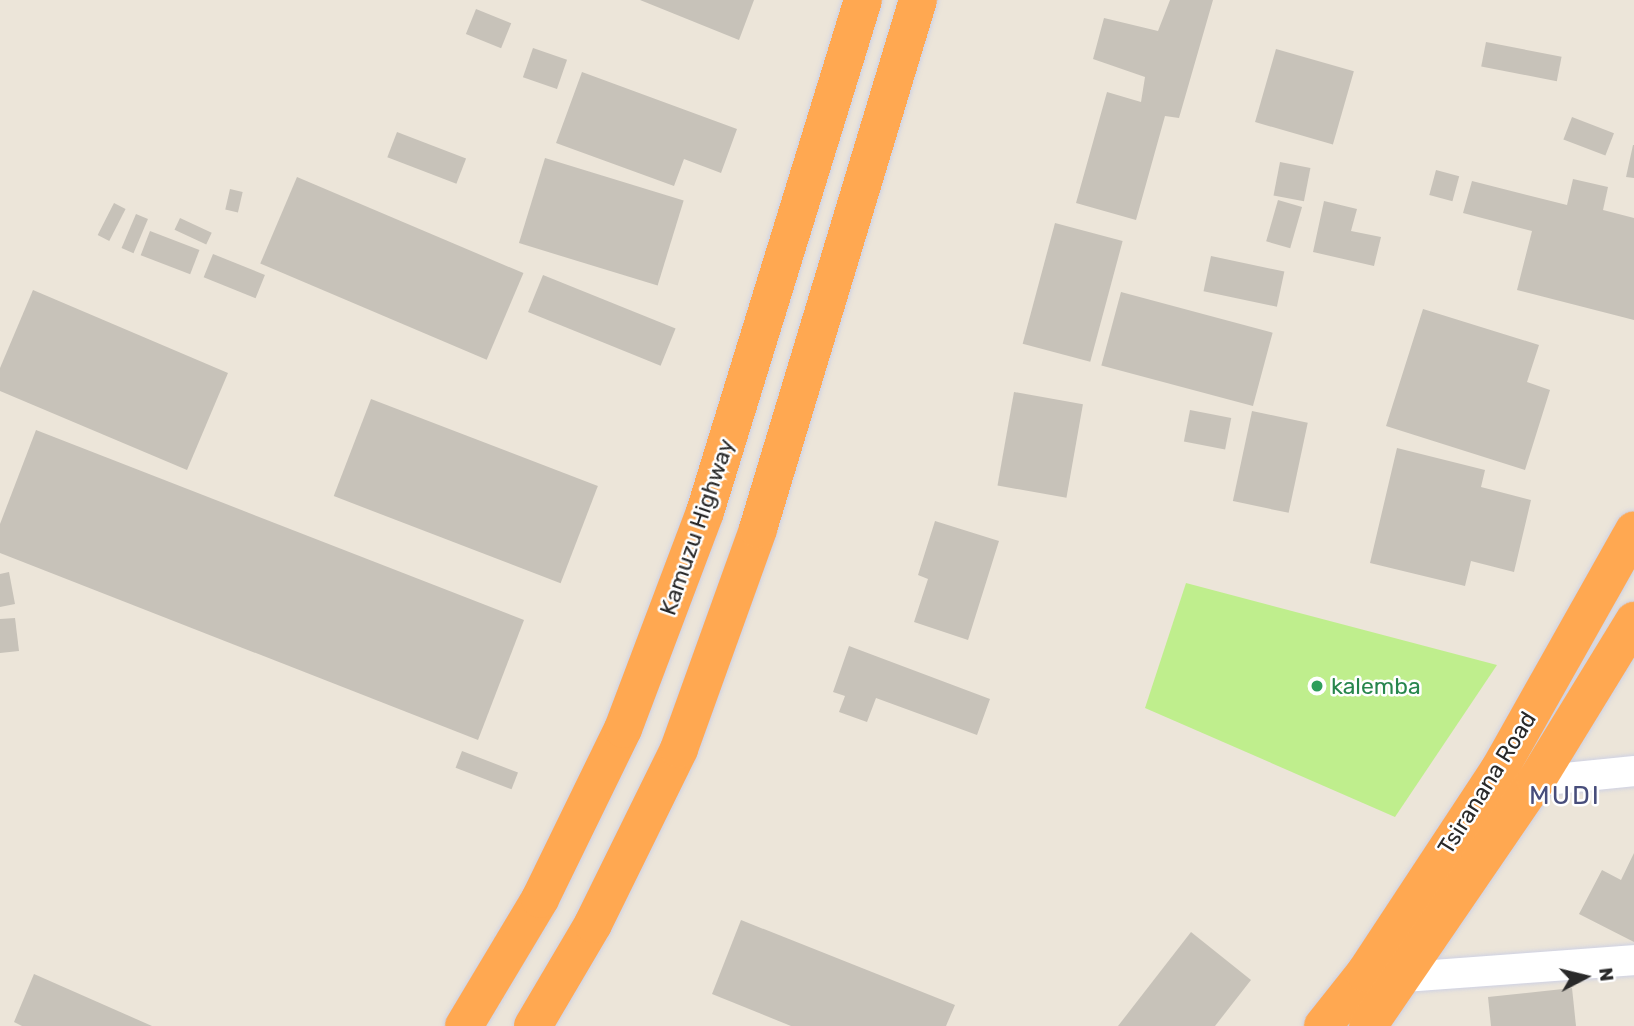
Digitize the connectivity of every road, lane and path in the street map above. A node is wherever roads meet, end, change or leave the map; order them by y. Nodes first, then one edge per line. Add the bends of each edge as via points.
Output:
1 (863, 0) edge
2 (918, 0) edge
3 (1634, 530) edge
4 (1634, 621) edge
5 (1634, 771) edge
6 (1536, 781) junction
7 (1634, 960) edge
8 (1405, 977) junction
9 (464, 1026) edge
10 (533, 1026) edge
11 (1323, 1026) edge
12 (1368, 1026) edge

1 - 9 highway, Kamuzu Highway via 705,512 624,729 540,899
2 - 10 highway via 758,529 679,749 593,924
3 - 11 highway, Tsiranana Road via 1499,770 1365,972
4 - 6 highway, Tsiranana Road
5 - 6 street
6 - 8 highway, Tsiranana Road
7 - 8 street
8 - 12 highway, Tsiranana Road

